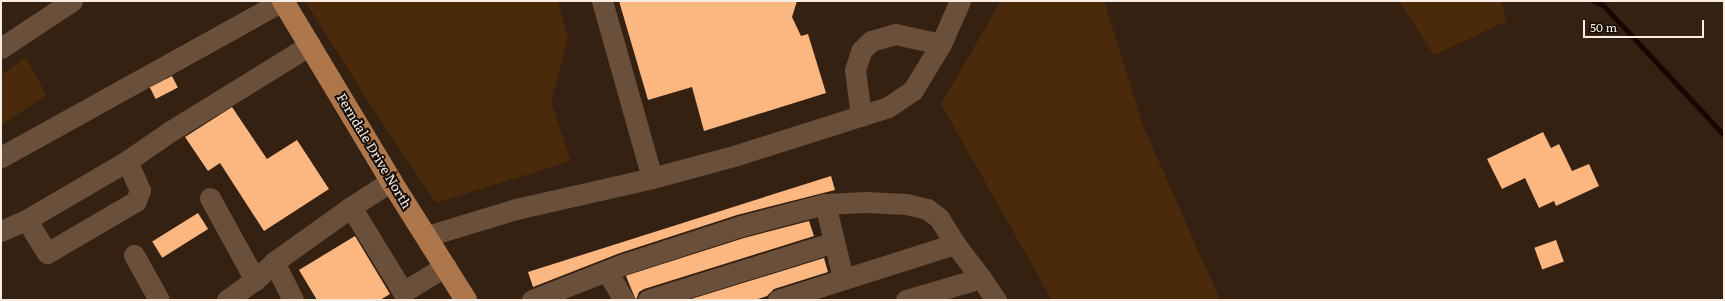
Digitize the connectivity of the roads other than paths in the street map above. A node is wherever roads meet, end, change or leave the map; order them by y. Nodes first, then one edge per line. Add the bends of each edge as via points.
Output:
1 (72, 1) edge
2 (283, 1) edge
3 (602, 1) edge
4 (960, 1) edge
5 (50, 6) edge
6 (941, 44) junction
7 (310, 45) junction
8 (1, 48) edge
9 (861, 116) junction
10 (1, 157) edge
11 (127, 161) junction
12 (652, 178) junction
13 (391, 181) junction
14 (210, 198) dead end
15 (825, 204) junction
16 (351, 207) junction
17 (26, 220) junction
18 (1, 231) edge
19 (426, 236) junction
20 (834, 242) junction
21 (955, 244) junction
22 (134, 255) dead end
23 (274, 262) junction
24 (446, 266) junction
25 (607, 271) junction
26 (843, 278) junction
27 (981, 278) junction
28 (255, 280) junction
29 (159, 300) edge
30 (226, 300) edge
31 (293, 300) edge
32 (466, 300) edge
33 (532, 300) edge
34 (624, 300) edge
35 (648, 300) edge
36 (778, 300) edge
37 (906, 300) edge
38 (996, 300) edge

1 - 5 lane
2 - 7 main road, Ferndale Drive North
2 - 10 lane
3 - 12 lane
4 - 6 lane
5 - 8 lane
6 - 9 lane via 913,90 888,108
6 - 9 lane via 894,34 871,42 861,51 855,70
7 - 11 lane via 169,132
7 - 13 main road, Ferndale Drive North
9 - 12 lane via 737,155
11 - 17 lane
11 - 17 lane via 140,190 136,201 47,254
12 - 19 lane via 516,209
13 - 16 lane
13 - 19 main road, Ferndale Drive North
14 - 28 lane
15 - 20 lane
15 - 21 lane via 866,202 927,208 939,218
15 - 25 lane via 741,226
16 - 23 lane
16 - 24 lane via 403,292
17 - 18 lane
19 - 24 main road, Ferndale Drive North
20 - 26 lane
20 - 35 lane
21 - 26 lane
21 - 27 lane
22 - 29 lane
23 - 28 lane
23 - 31 lane
24 - 32 main road, Ferndale Drive North
25 - 33 lane
25 - 34 lane
26 - 36 lane
27 - 37 lane
27 - 38 lane
28 - 30 lane

